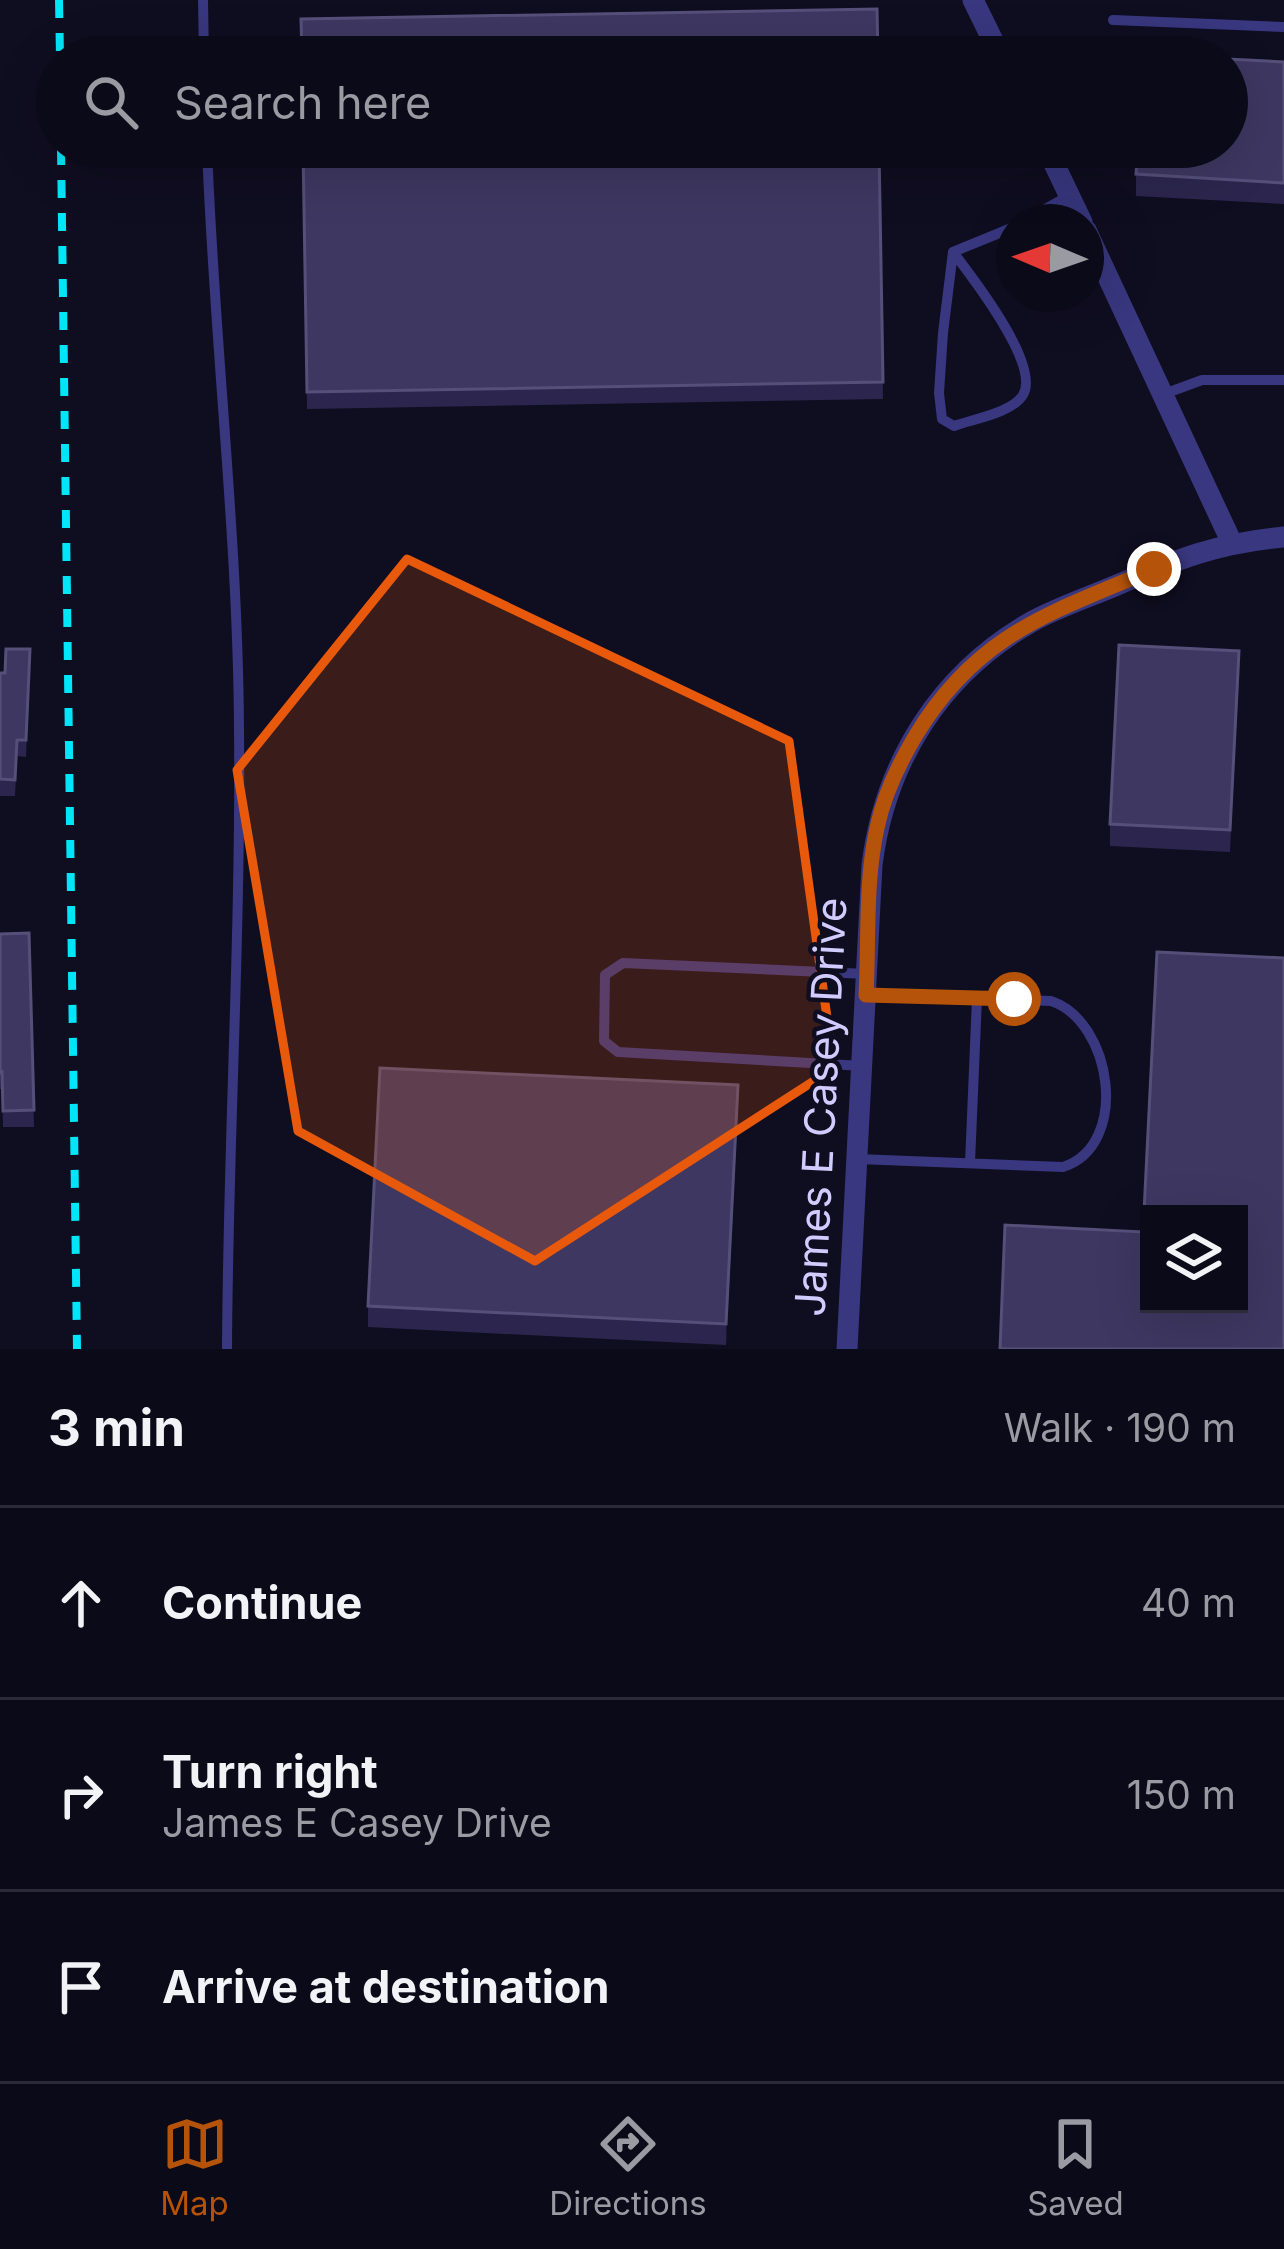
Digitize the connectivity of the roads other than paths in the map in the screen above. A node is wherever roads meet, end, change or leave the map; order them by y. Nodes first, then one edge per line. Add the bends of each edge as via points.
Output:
1 (203, 0) edge
2 (973, 0) edge
3 (1113, 20) dead end
4 (1284, 27) edge
5 (204, 36) edge
6 (991, 36) edge
7 (208, 168) edge
8 (1056, 168) edge
9 (1070, 195) junction
10 (1054, 204) edge
11 (1074, 204) edge
12 (996, 234) edge
13 (953, 253) junction
14 (1104, 269) edge
15 (1284, 380) edge
16 (1162, 394) junction
17 (1284, 537) edge
18 (1231, 541) junction
19 (867, 985) junction
20 (977, 998) junction
21 (863, 1066) junction
22 (858, 1159) junction
23 (970, 1163) junction
24 (227, 1349) edge
25 (847, 1349) edge

1 - 5 lane
2 - 6 street
3 - 4 lane
7 - 24 lane via 239,726
8 - 9 street
9 - 10 lane
9 - 11 street
12 - 13 lane
13 - 13 lane via 998,310 1026,378 1013,405 954,426 942,419 939,393
14 - 16 street
15 - 16 lane via 1202,380
16 - 18 street
17 - 18 street, James E Casey Drive
18 - 19 street, James E Casey Drive via 1036,619 959,674 889,786 872,865
19 - 20 lane
19 - 21 street, James E Casey Drive
19 - 21 lane via 623,963 605,975 604,1042 618,1052
20 - 23 lane
20 - 23 lane via 1062,1004 1096,1050 1107,1094 1095,1140 1073,1163
21 - 22 street, James E Casey Drive
22 - 23 lane
22 - 25 street, James E Casey Drive

